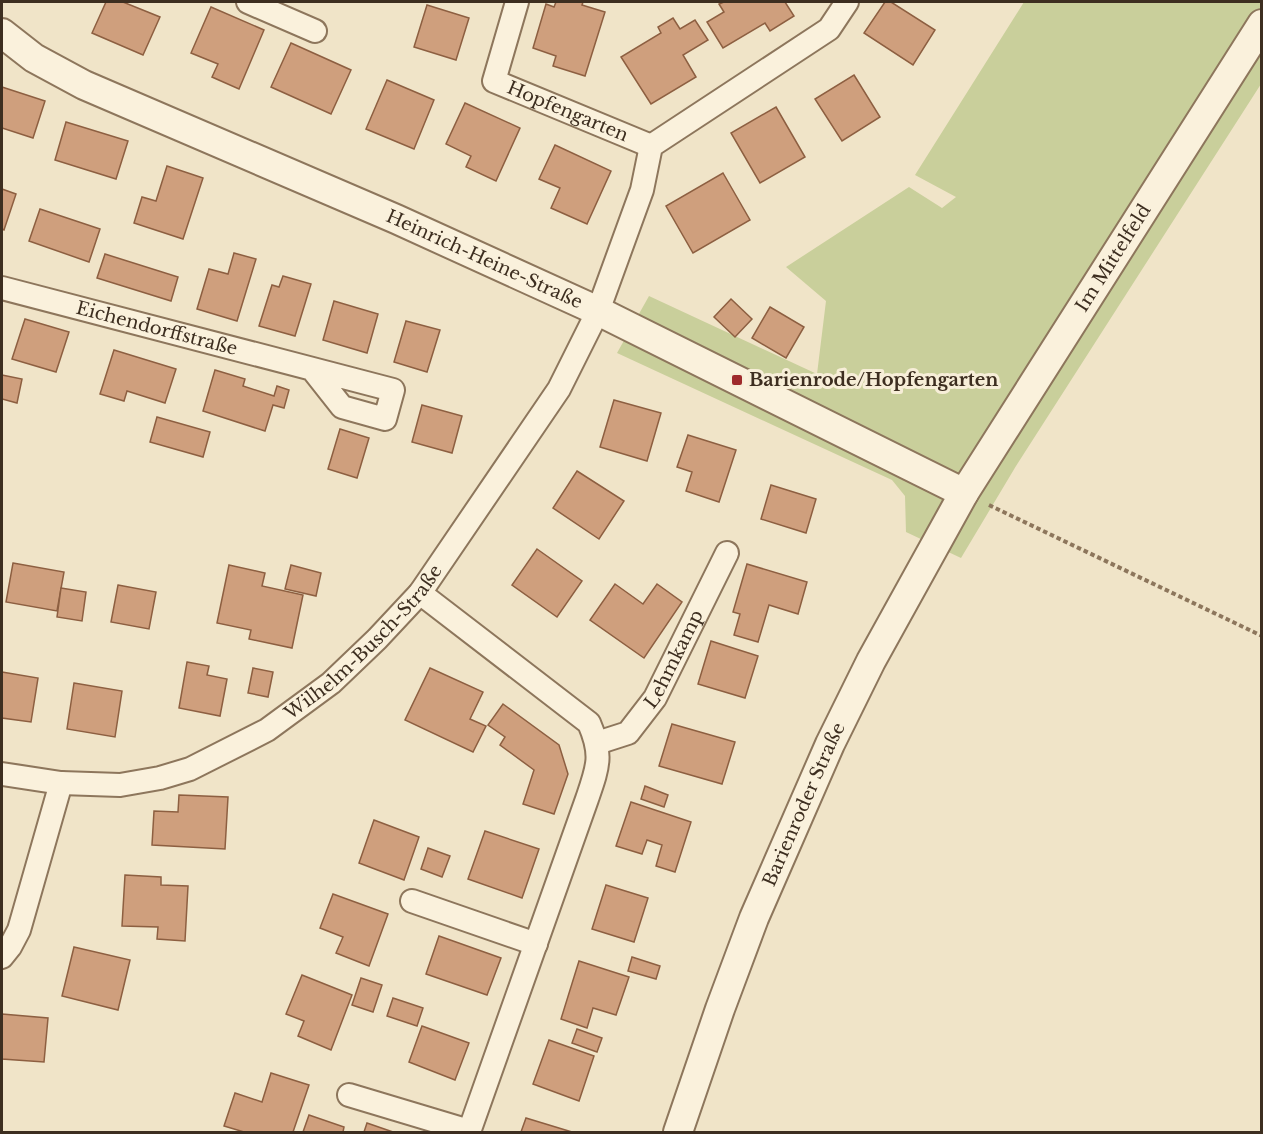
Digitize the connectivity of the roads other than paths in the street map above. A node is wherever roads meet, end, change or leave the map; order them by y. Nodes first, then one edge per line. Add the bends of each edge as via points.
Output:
1 (248, 2) edge
2 (518, 2) edge
3 (847, 2) edge
4 (1262, 24) edge
5 (315, 31) dead end
6 (2, 33) edge
7 (651, 146) junction
8 (2, 288) edge
9 (598, 311) junction
10 (312, 369) dead end
11 (964, 493) junction
12 (727, 553) dead end
13 (420, 593) junction
14 (597, 742) junction
15 (2, 774) edge
16 (61, 783) junction
17 (412, 902) dead end
18 (536, 944) junction
19 (2, 957) edge
20 (349, 1095) dead end
21 (469, 1132) edge
22 (678, 1132) edge

1 - 5 street
2 - 7 street, Hopfengarten via 494,81
3 - 7 street, Hopfengarten via 829,29
4 - 11 street, Im Mittelfeld
6 - 9 street, Heinrich-Heine-Straße via 34,58 84,85
7 - 9 street, Hopfengarten via 642,190
8 - 10 street, Eichendorffstraße
9 - 11 street, Heinrich-Heine-Straße
9 - 13 street, Wilhelm-Busch-Straße via 559,389
11 - 22 street, Barienroder Straße via 830,744 754,918
12 - 14 street, Lehmkamp via 655,698 628,733
13 - 14 street via 589,723
13 - 16 street, Wilhelm-Busch-Straße via 331,683 267,730 190,769 160,778 120,785
14 - 18 street via 598,766
15 - 16 street, Wilhelm-Busch-Straße
16 - 19 street via 19,930
17 - 18 street
18 - 21 street
20 - 21 street

